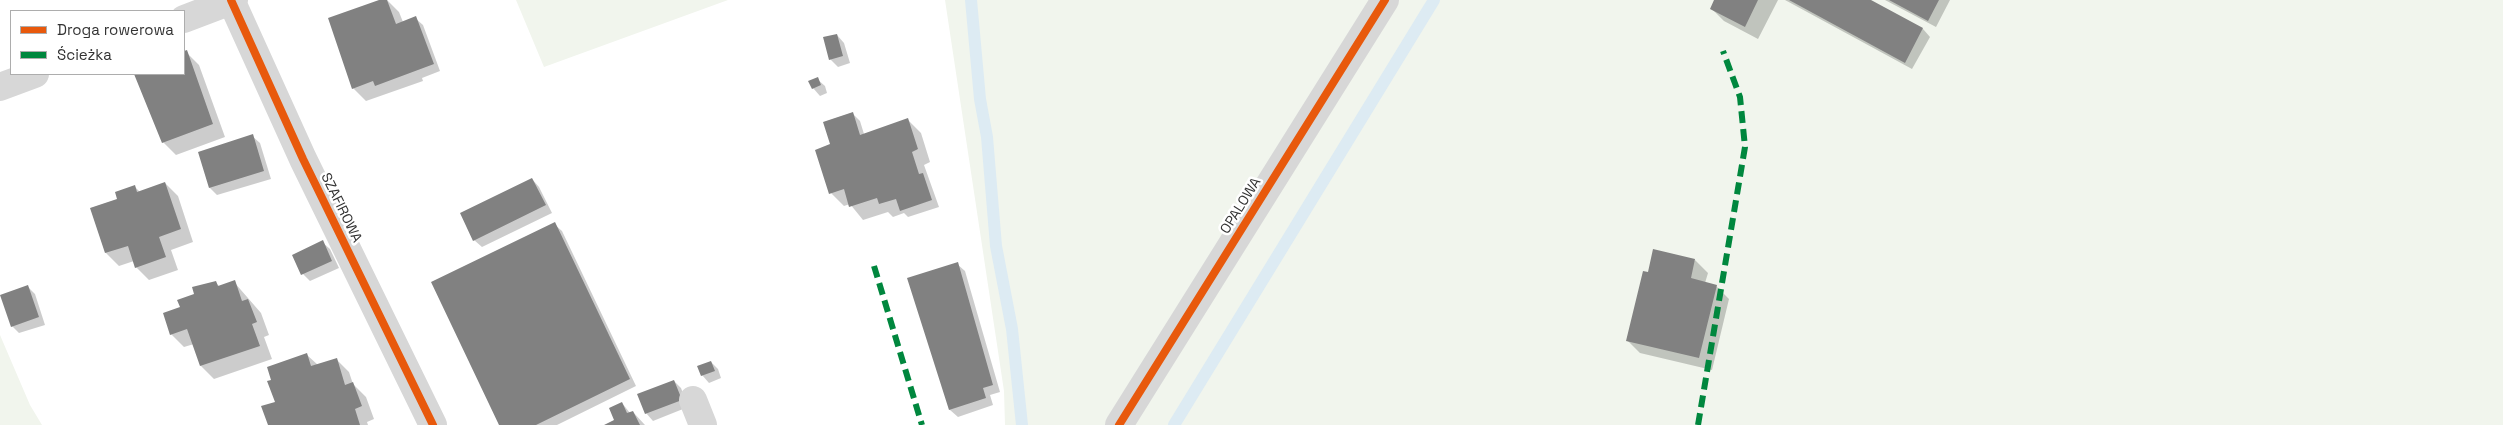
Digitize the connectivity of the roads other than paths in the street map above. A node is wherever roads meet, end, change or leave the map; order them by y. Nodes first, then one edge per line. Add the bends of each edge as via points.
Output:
1 (232, 0) edge
2 (1385, 0) edge
3 (192, 10) edge
4 (32, 75) edge
5 (0, 87) edge
6 (693, 400) dead end
7 (433, 425) edge
8 (702, 425) edge
9 (1119, 425) edge

1 - 3 street
1 - 7 street, SZAFIROWA via 303,159
2 - 9 street, OPALOWA
4 - 5 street
6 - 8 street

